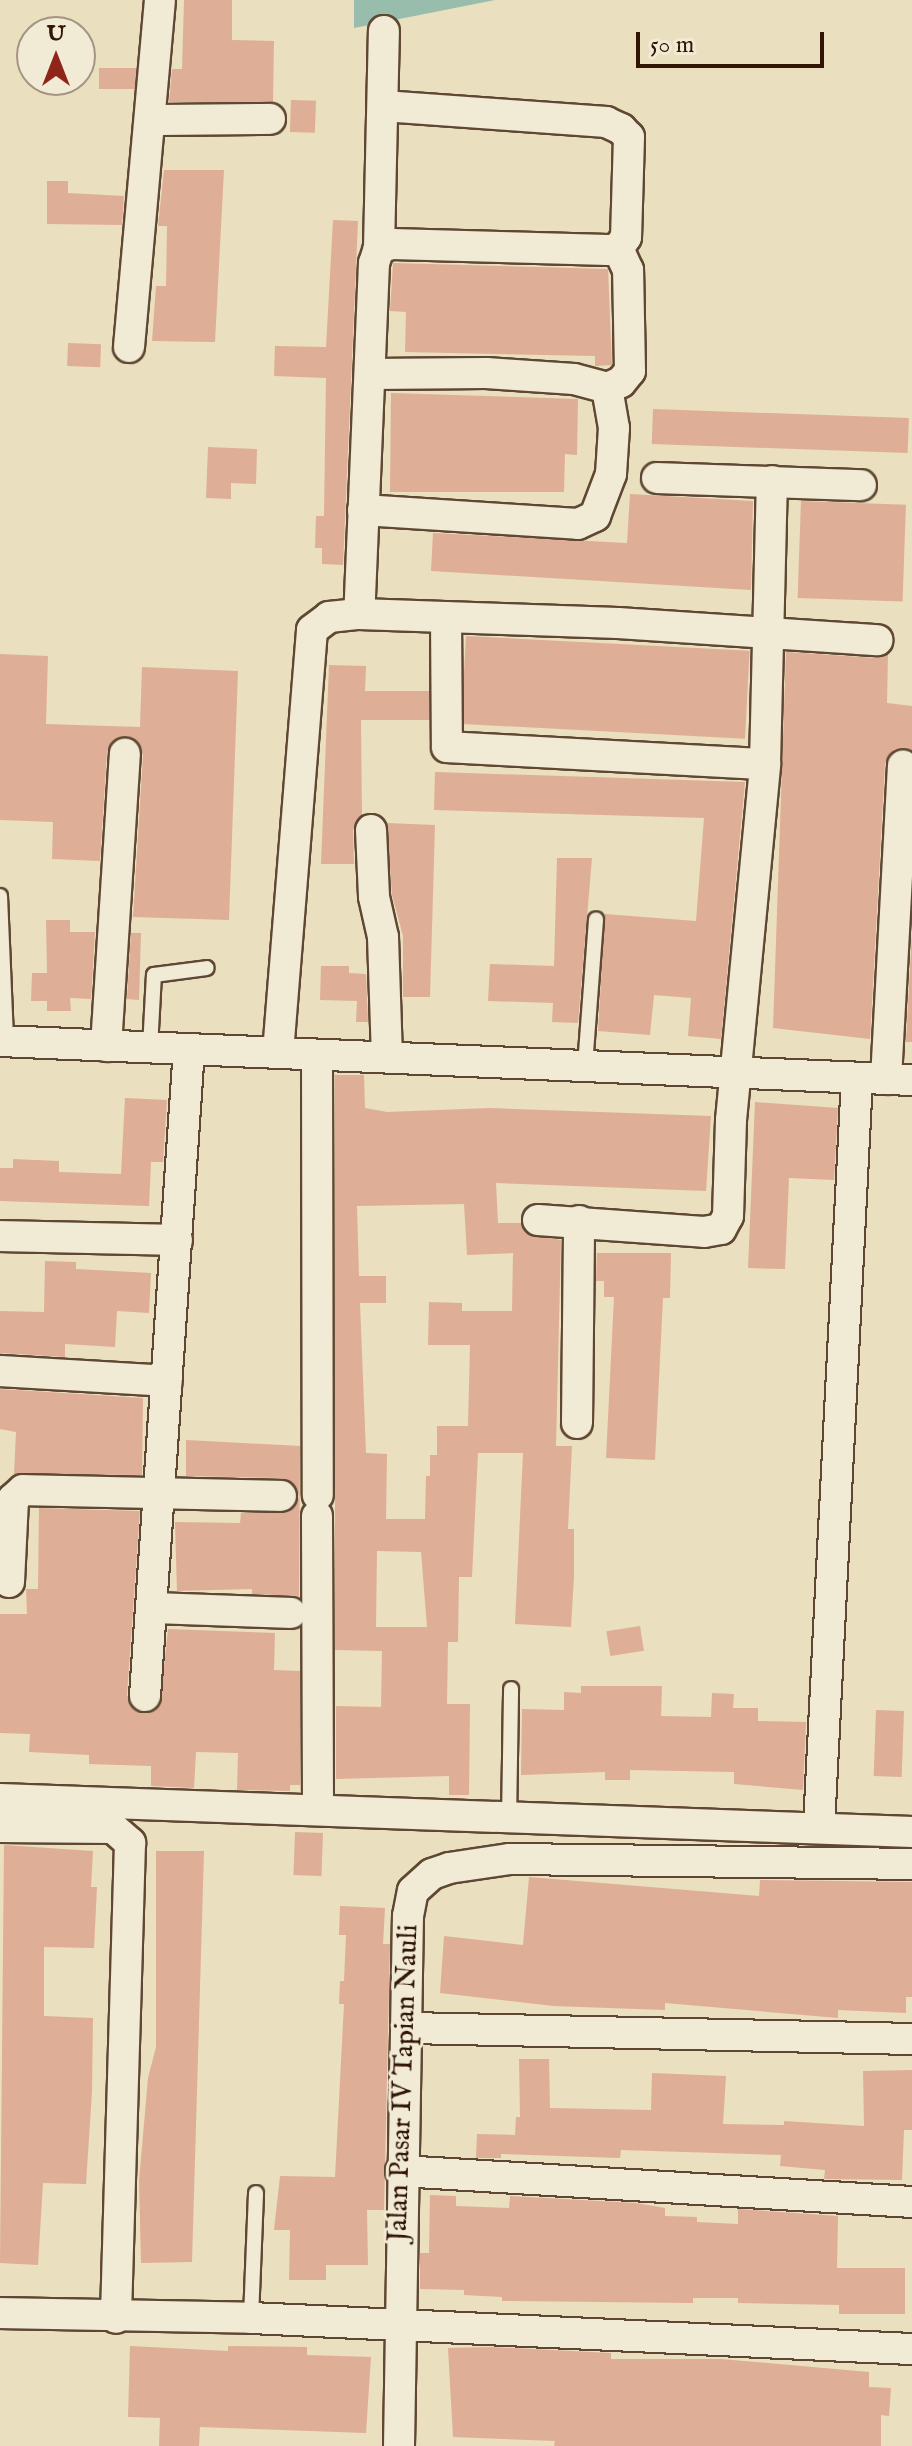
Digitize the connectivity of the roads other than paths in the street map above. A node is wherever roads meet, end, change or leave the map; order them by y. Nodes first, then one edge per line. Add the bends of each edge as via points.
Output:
1 (160, 0) edge
2 (384, 31) dead end
3 (383, 106) junction
4 (270, 119) dead end
5 (150, 120) junction
6 (379, 248) junction
7 (618, 249) junction
8 (129, 347) dead end
9 (371, 374) junction
10 (607, 388) junction
11 (657, 478) dead end
12 (772, 481) junction
13 (861, 485) dead end
14 (363, 510) junction
15 (359, 614) junction
16 (446, 617) junction
17 (767, 633) junction
18 (877, 640) dead end
19 (125, 754) dead end
20 (765, 764) junction
21 (903, 765) dead end
22 (371, 830) dead end
23 (0, 896) edge
24 (596, 919) dead end
25 (207, 968) dead end
26 (2, 990) edge
27 (3, 1041) edge
28 (106, 1046) junction
29 (150, 1048) junction
30 (189, 1049) junction
31 (278, 1053) junction
32 (317, 1055) junction
33 (387, 1057) junction
34 (585, 1066) junction
35 (735, 1074) junction
36 (885, 1079) edge
37 (538, 1220) dead end
38 (579, 1221) junction
39 (0, 1236) edge
40 (177, 1240) junction
41 (0, 1371) edge
42 (167, 1381) junction
43 (577, 1423) dead end
44 (281, 1496) dead end
45 (163, 1497) junction
46 (9, 1582) dead end
47 (155, 1608) junction
48 (291, 1613) dead end
49 (511, 1689) dead end
50 (145, 1696) dead end
51 (0, 1799) edge
52 (318, 1809) junction
53 (509, 1821) junction
54 (819, 1826) junction
55 (0, 1827) edge
56 (912, 1832) edge
57 (912, 1864) edge
58 (409, 2028) junction
59 (908, 2042) edge
60 (401, 2171) junction
61 (256, 2193) dead end
62 (912, 2202) edge
63 (0, 2313) edge
64 (116, 2318) junction
65 (251, 2318) junction
66 (398, 2329) junction
67 (912, 2349) edge
68 (399, 2446) edge

1 - 5 street
2 - 3 street
3 - 6 street
3 - 7 street via 606,122 621,129 629,137 628,180 626,237
4 - 5 street
5 - 8 street
6 - 7 street via 392,244
6 - 9 street via 374,263
7 - 10 street via 628,270 630,371
9 - 10 street via 500,374 574,379
9 - 14 street
10 - 14 street via 614,428 611,474 595,516 578,524
11 - 12 street
12 - 13 street
12 - 17 street
14 - 15 street
15 - 16 street
15 - 31 street via 329,617 312,630
16 - 17 street
16 - 20 street via 447,747
17 - 18 street
17 - 20 street
19 - 28 street
20 - 35 street
21 - 36 street
22 - 33 street via 374,897 383,937
23 - 26 lane
24 - 34 lane
25 - 29 lane via 154,975
26 - 27 lane
27 - 28 street
28 - 29 street
29 - 30 street
30 - 31 street
30 - 40 street
31 - 32 street
32 - 33 street
32 - 52 street
33 - 34 street
34 - 35 street
35 - 36 street
35 - 38 street via 728,1216 721,1229
36 - 54 street
37 - 38 street
38 - 43 street
39 - 40 street
40 - 42 street
41 - 42 street
42 - 45 street
44 - 45 street
45 - 46 street via 18,1492 13,1499
45 - 47 street
47 - 48 street
47 - 50 street
49 - 53 lane
51 - 52 street
52 - 53 street
53 - 54 street
54 - 56 street
55 - 64 street via 113,1828 130,1843
57 - 58 street, Jalan Pasar IV Tapian Nauli via 510,1859 449,1868 432,1874 413,1891 408,1916
58 - 59 street
58 - 60 street, Jalan Pasar IV Tapian Nauli
60 - 62 street
60 - 66 street, Jalan Pasar IV Tapian Nauli
61 - 65 lane
63 - 64 street
64 - 65 street
65 - 66 street
66 - 67 street
66 - 68 street, Jalan Pasar IV Tapian Nauli

